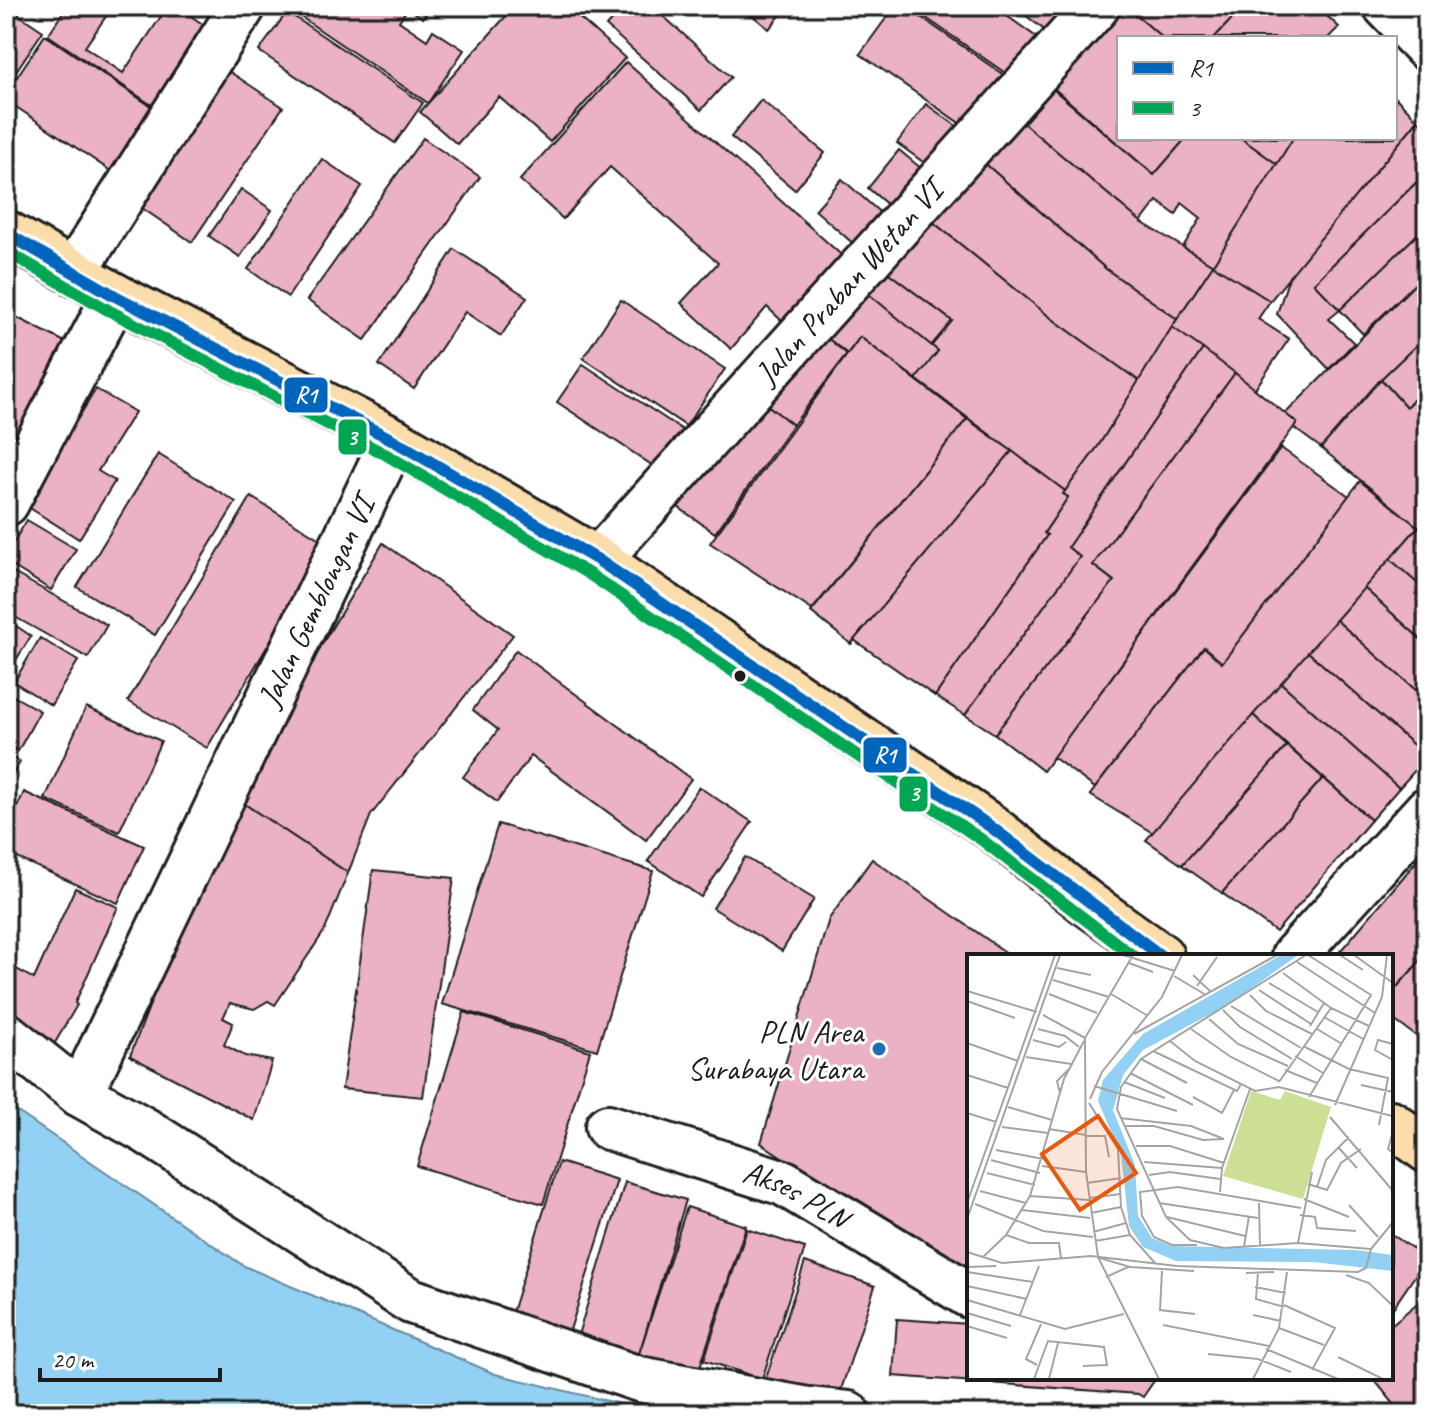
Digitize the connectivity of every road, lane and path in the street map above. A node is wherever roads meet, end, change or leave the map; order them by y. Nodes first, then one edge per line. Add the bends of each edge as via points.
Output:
1 (243, 6) edge
2 (1097, 6) edge
3 (1386, 6) edge
4 (1427, 48) edge
5 (6, 233) edge
6 (74, 272) junction
7 (115, 296) junction
8 (393, 440) junction
9 (6, 503) edge
10 (598, 560) junction
11 (1427, 810) edge
12 (1158, 954) edge
13 (1296, 954) edge
14 (6, 1035) edge
15 (80, 1094) junction
16 (1393, 1124) edge
17 (608, 1127) dead end
18 (1427, 1150) edge
19 (967, 1294) edge
20 (848, 1414) edge

1 - 6 street
2 - 10 street, Jalan Praban Wetan VI
3 - 4 street
5 - 6 main road
6 - 7 main road
7 - 8 main road
7 - 9 street
8 - 10 main road
8 - 15 street, Jalan Gemblongan VI
10 - 12 main road via 991,827
11 - 13 street
14 - 15 street
15 - 20 street via 411,1301 639,1379
16 - 18 main road
17 - 19 street, Akses PLN via 784,1183

